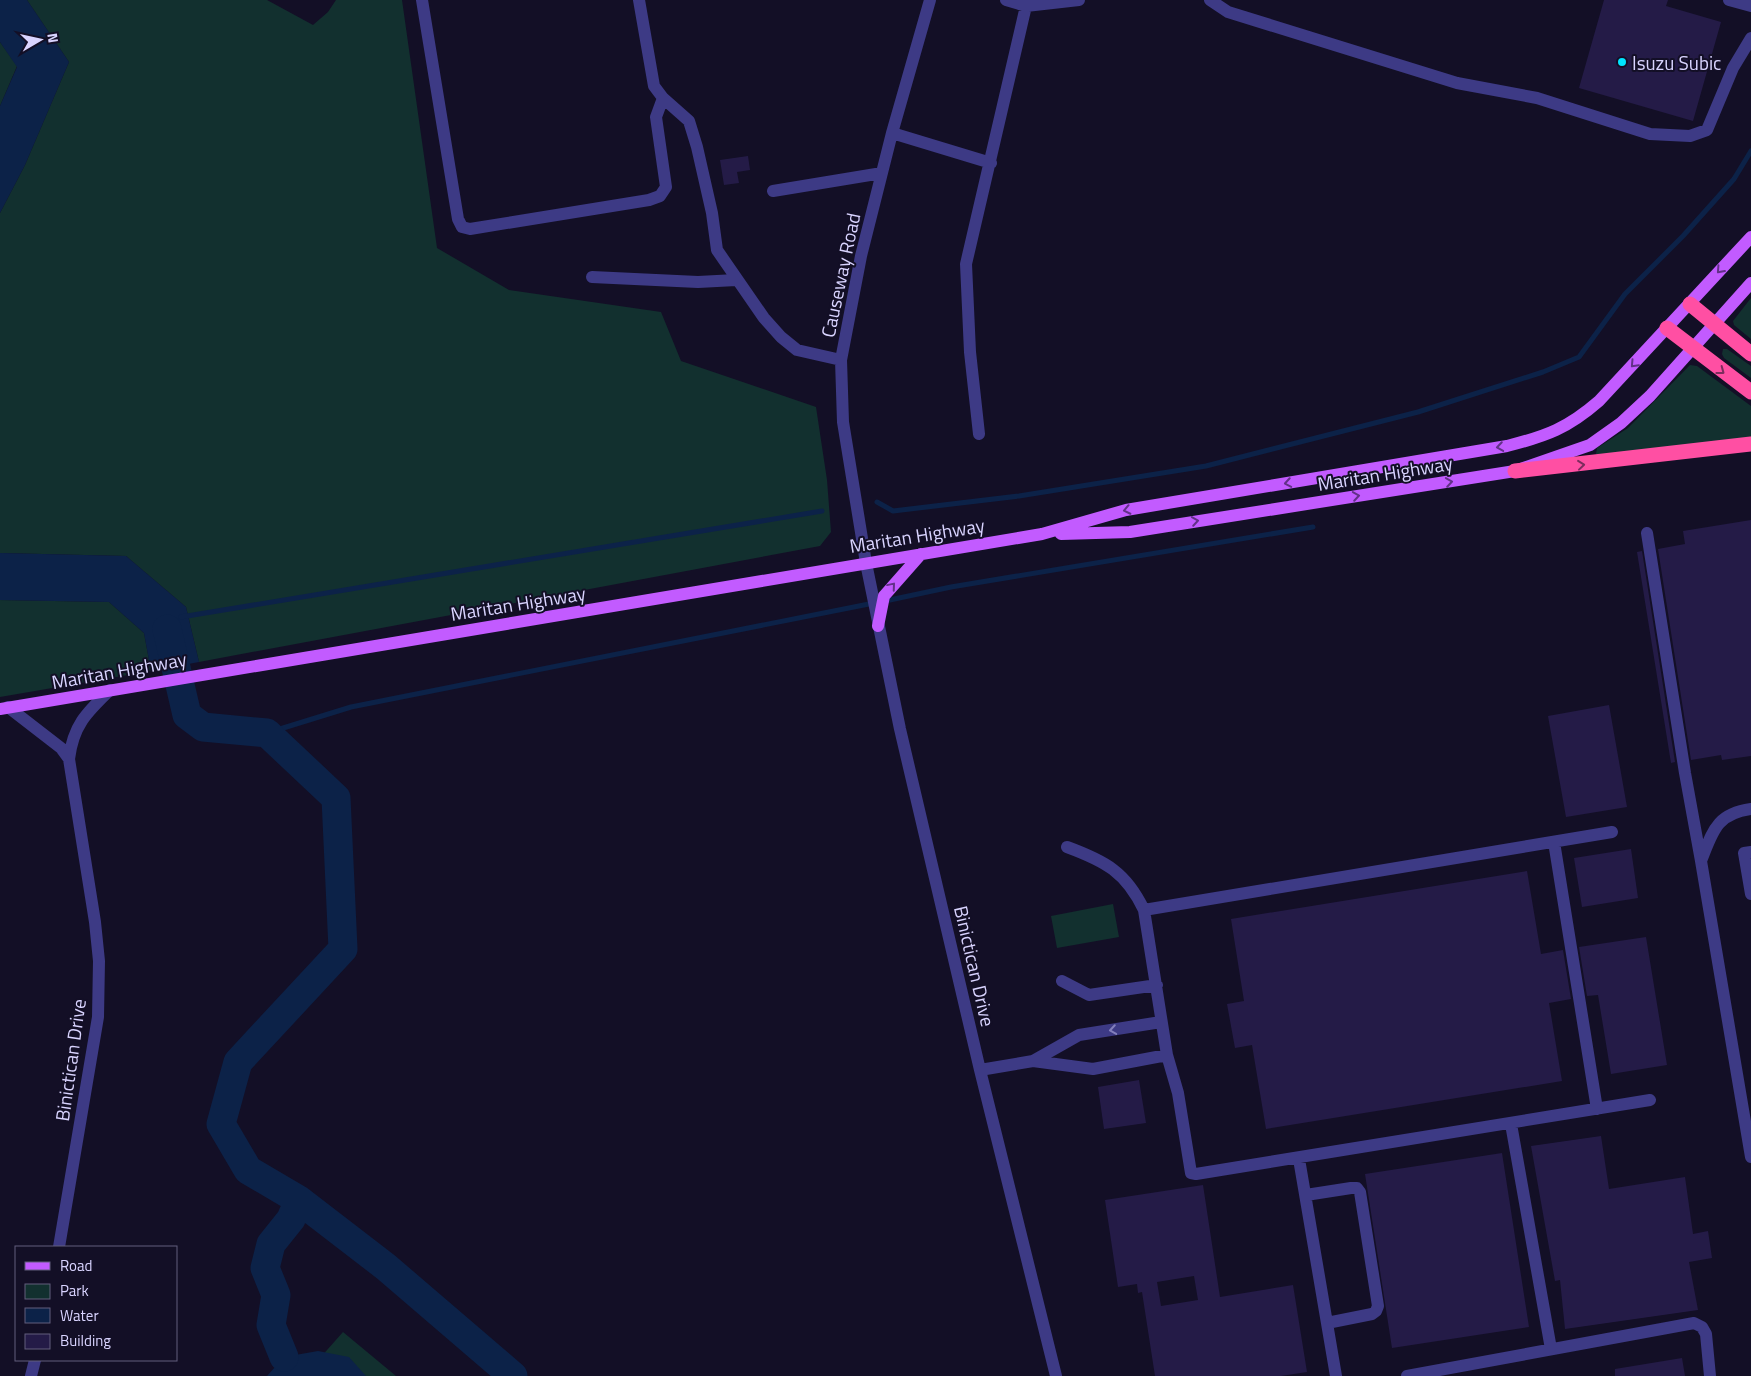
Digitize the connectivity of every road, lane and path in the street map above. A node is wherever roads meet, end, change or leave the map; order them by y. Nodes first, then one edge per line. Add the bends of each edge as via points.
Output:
1 (422, 0) edge
2 (640, 0) edge
3 (930, 0) edge
4 (1006, 0) edge
5 (1079, 0) edge
6 (1210, 0) edge
7 (1729, 0) edge
8 (1026, 6) junction
9 (1751, 6) edge
10 (1751, 38) edge
11 (663, 98) junction
12 (892, 133) junction
13 (991, 163) junction
14 (882, 173) junction
15 (773, 191) dead end
16 (1751, 237) edge
17 (592, 277) dead end
18 (736, 280) junction
19 (1751, 283) edge
20 (1690, 304) junction
21 (1714, 325) junction
22 (1667, 328) junction
23 (1692, 349) junction
24 (1751, 354) edge
25 (841, 360) junction
26 (1751, 392) edge
27 (978, 434) dead end
28 (1751, 444) edge
29 (1515, 471) junction
30 (1647, 533) dead end
31 (1042, 534) junction
32 (921, 554) junction
33 (866, 563) junction
34 (878, 626) junction
35 (110, 690) junction
36 (4, 708) edge
37 (69, 759) junction
38 (1751, 809) edge
39 (1612, 832) dead end
40 (1554, 842) junction
41 (1067, 847) dead end
42 (1751, 852) edge
43 (1701, 861) junction
44 (1751, 894) edge
45 (1144, 910) junction
46 (1062, 981) dead end
47 (1157, 985) junction
48 (1161, 1022) junction
49 (1167, 1055) junction
50 (1033, 1061) junction
51 (980, 1070) junction
52 (1650, 1100) dead end
53 (1598, 1109) junction
54 (1511, 1124) junction
55 (1751, 1157) edge
56 (1299, 1159) junction
57 (1306, 1195) junction
58 (59, 1246) edge
59 (1328, 1323) junction
60 (1551, 1349) junction
61 (35, 1361) edge
62 (31, 1376) edge
63 (1056, 1376) edge
64 (1336, 1376) edge
65 (1407, 1376) edge
66 (1710, 1376) edge

1 - 11 street via 458,219 462,226 470,229 660,196 666,187 656,117
2 - 11 street via 654,86
3 - 12 street, Causeway Road
4 - 8 street
5 - 8 street
6 - 10 street via 1228,12 1448,80 1537,98 1650,134 1690,136 1707,130 1733,68
7 - 9 street
8 - 13 street
11 - 18 street via 689,121 712,213 717,250
12 - 13 street
12 - 14 street, Causeway Road
13 - 27 street via 966,264
14 - 15 street
14 - 25 street, Causeway Road via 861,256
16 -> 20 main road, Maritan Highway
17 - 18 street via 698,282
18 - 25 street via 764,318 797,350
19 - 21 main road, Maritan Highway
20 - 21 highway
20 - 22 main road, Maritan Highway
21 - 23 main road, Maritan Highway
21 - 24 highway
22 - 23 highway
22 -> 31 main road, Maritan Highway via 1599,401 1581,416 1546,436 1507,446 1126,510
23 -> 26 highway
23 - 29 main road, Maritan Highway via 1650,396 1621,423 1590,445
25 - 33 street, Causeway Road via 843,422
29 -> 28 highway
31 -> 29 main road, Maritan Highway via 1130,532
30 - 43 street
31 - 32 main road, Maritan Highway
32 - 33 main road, Maritan Highway
34 -> 32 main road via 884,596
33 - 34 street, Binictican Drive
33 - 35 main road, Maritan Highway
34 - 51 street, Binictican Drive
35 - 36 main road, Maritan Highway
35 - 37 street, Binictican Drive via 77,726
36 - 37 street via 61,748
37 - 58 street, Binictican Drive via 100,961 98,1017
38 - 43 street via 1723,818 1714,828
39 - 40 street
40 - 45 street
40 - 53 street
41 - 45 street via 1114,869 1134,890
42 - 44 street via 1744,853
43 - 55 street
45 - 47 street
46 - 47 street via 1089,996
47 - 48 street
48 - 49 street
48 -> 50 street via 1079,1035
49 - 50 street via 1093,1069
49 - 56 street via 1178,1093 1191,1173
50 - 51 street
51 - 63 street, Binictican Drive
52 - 53 street
53 - 54 street
54 - 56 street
54 - 60 street
56 - 57 street
57 - 59 street
57 - 59 street via 1351,1188 1360,1192 1378,1306 1372,1314
59 - 64 street
60 - 65 street
60 - 66 street via 1694,1323 1706,1334
61 - 62 street

